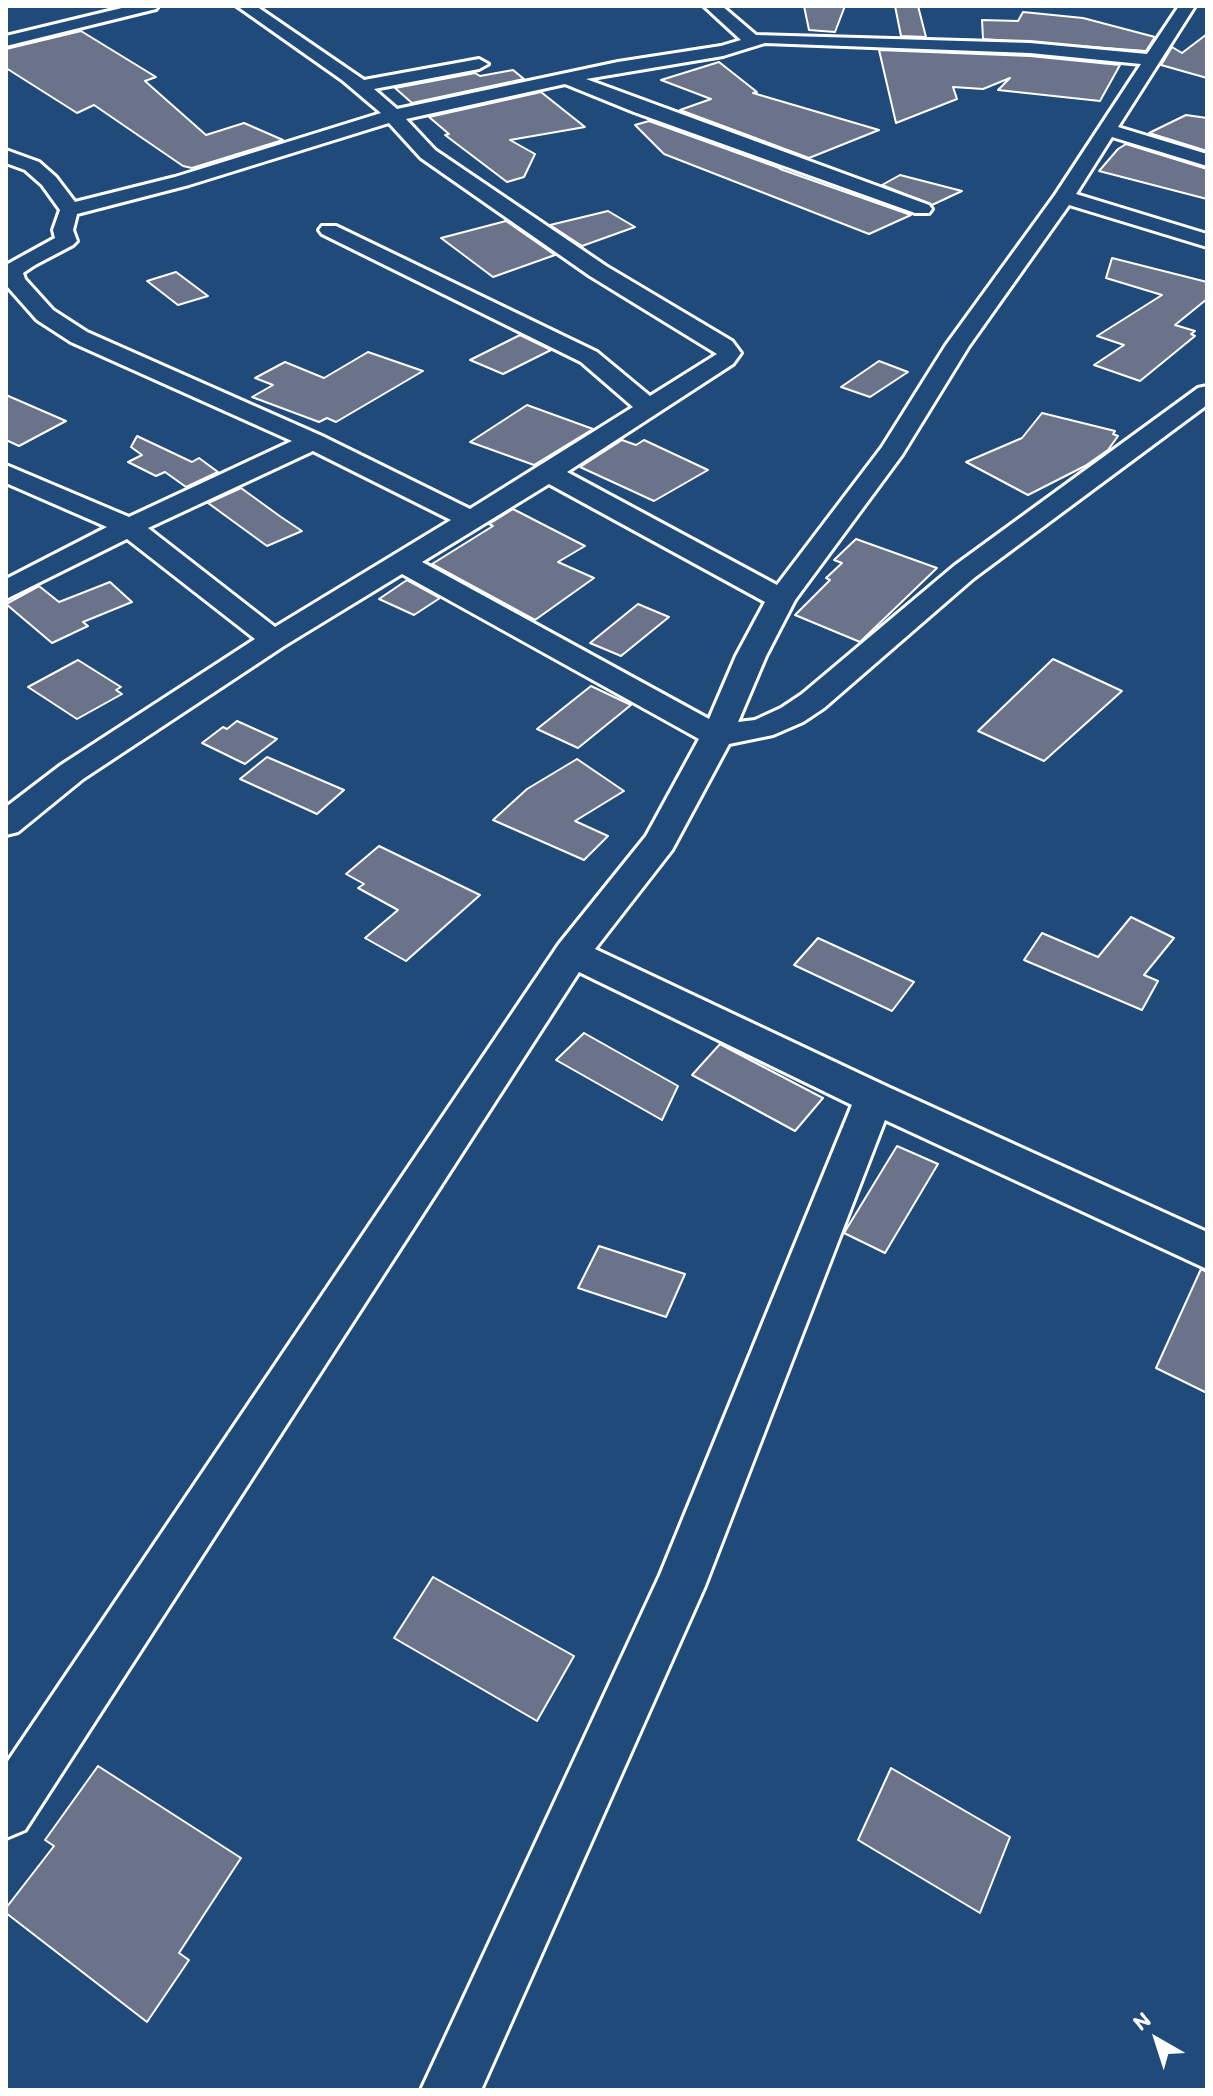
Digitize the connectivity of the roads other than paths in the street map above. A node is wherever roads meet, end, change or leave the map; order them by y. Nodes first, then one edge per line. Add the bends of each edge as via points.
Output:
1 (150, 6) edge
2 (245, 6) edge
3 (712, 6) edge
4 (1187, 6) edge
5 (752, 40) junction
6 (6, 41) edge
7 (1153, 60) junction
8 (479, 64) dead end
9 (567, 78) junction
10 (360, 86) junction
11 (392, 116) junction
12 (1107, 130) junction
13 (6, 156) edge
14 (1207, 160) edge
15 (1064, 197) junction
16 (922, 209) dead end
17 (70, 210) junction
18 (329, 230) dead end
19 (1207, 241) edge
20 (12, 267) edge
21 (1207, 393) edge
22 (648, 407) junction
23 (313, 441) junction
24 (6, 473) edge
25 (548, 473) junction
26 (471, 520) junction
27 (129, 527) junction
28 (401, 562) junction
29 (6, 590) edge
30 (781, 599) junction
31 (274, 640) junction
32 (717, 736) junction
33 (6, 824) edge
34 (572, 953) junction
35 (874, 1098) junction
36 (1207, 1251) edge
37 (6, 1811) edge
38 (451, 2090) edge

1 - 6 street
2 - 10 street
3 - 5 street
4 - 7 street
5 - 7 street via 1030,48
5 - 9 street via 723,51
7 - 12 street
8 - 10 street
9 - 11 street
9 - 16 street
10 - 11 street
11 - 17 street
11 - 22 street via 428,154 516,215 724,346 729,353 725,359
12 - 14 street
12 - 15 street
13 - 17 street via 32,166
15 - 19 street
15 - 30 street via 958,345 893,450
17 - 20 street via 63,230 66,241
18 - 22 street via 589,357
20 - 23 street via 21,290 45,315 79,337
21 - 32 street via 964,572 813,701 762,728
22 - 25 street
23 - 26 street
23 - 27 street
24 - 27 street
25 - 26 street
25 - 30 street
26 - 28 street
27 - 29 street
27 - 31 street
28 - 31 street
28 - 32 street
30 - 32 street
31 - 33 street via 72,772
32 - 34 street via 660,842
34 - 35 street
34 - 37 street
35 - 36 street
35 - 38 street via 680,1586

